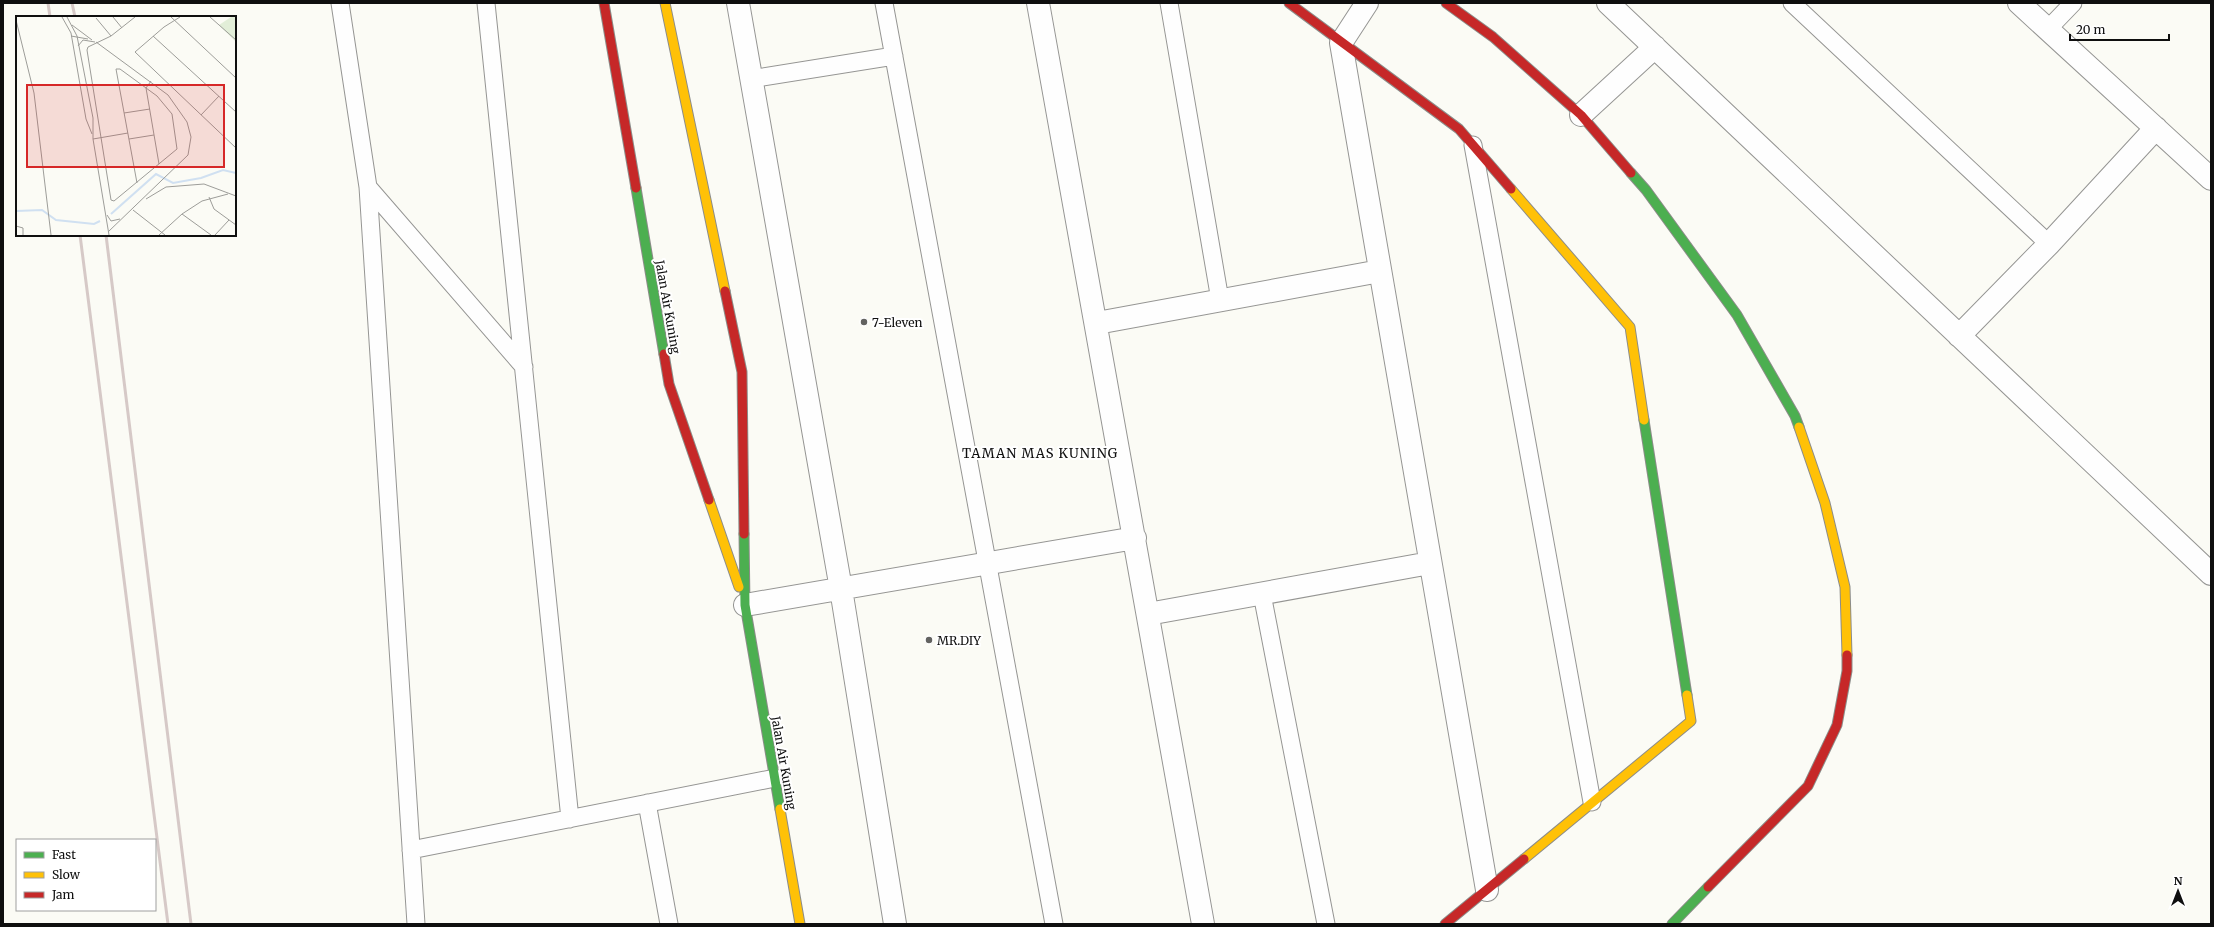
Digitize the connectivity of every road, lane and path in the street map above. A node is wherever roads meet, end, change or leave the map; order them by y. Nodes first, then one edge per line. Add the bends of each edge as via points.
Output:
1 (340, 3) edge
2 (486, 3) edge
3 (604, 3) edge
4 (665, 3) edge
5 (738, 3) edge
6 (884, 3) edge
7 (1038, 3) edge
8 (1169, 3) edge
9 (1289, 3) edge
10 (1367, 3) edge
11 (1446, 3) edge
12 (1608, 3) edge
13 (1792, 3) edge
14 (2019, 3) edge
15 (2073, 3) edge
16 (2048, 29) junction
17 (1341, 43) junction
18 (1655, 47) junction
19 (894, 56) junction
20 (750, 79) junction
21 (1581, 115) junction
22 (2156, 128) junction
23 (1473, 145) junction
24 (2211, 179) edge
25 (368, 187) junction
26 (2049, 244) junction
27 (1380, 271) junction
28 (1220, 300) junction
29 (1097, 323) junction
30 (1959, 336) junction
31 (524, 367) junction
32 (1135, 538) junction
33 (987, 563) junction
34 (1430, 563) junction
35 (2211, 574) edge
36 (841, 589) junction
37 (1262, 594) junction
38 (746, 605) junction
39 (1148, 614) junction
40 (775, 778) junction
41 (1592, 802) junction
42 (647, 803) junction
43 (570, 819) junction
44 (411, 850) junction
45 (1487, 890) junction
46 (416, 924) edge
47 (669, 924) edge
48 (800, 924) edge
49 (895, 924) edge
50 (1054, 924) edge
51 (1203, 924) edge
52 (1326, 924) edge
53 (1445, 924) edge
54 (1672, 924) edge

1 - 25 lane
2 - 31 lane
3 - 38 street, Jalan Air Kuning via 669,384
4 - 38 street, Jalan Air Kuning via 742,372
5 - 20 street
6 - 19 lane
7 - 29 street
8 - 28 lane
9 - 17 street
10 - 17 street
11 - 21 street via 1493,37
12 - 18 street
13 - 26 lane
14 - 16 street
15 - 16 lane
16 - 22 street
17 - 23 street via 1459,129
17 - 27 street
18 - 21 street
18 - 30 street
19 - 20 lane
19 - 33 lane
20 - 36 street
21 - 54 street via 1646,190 1737,314 1795,416 1826,503 1845,587 1847,671 1838,725 1808,786
22 - 24 street
22 - 26 street
23 - 41 lane
23 - 41 street via 1630,327 1691,721
25 - 31 lane
25 - 44 lane
26 - 30 street
27 - 28 street
27 - 34 street
28 - 29 street
29 - 32 street
30 - 35 street
31 - 43 lane
32 - 33 street
32 - 39 street
33 - 36 street
33 - 50 lane
34 - 37 street
34 - 45 street
36 - 38 street
36 - 49 street
37 - 39 street
37 - 52 lane
38 - 40 street, Jalan Air Kuning
39 - 51 street
40 - 42 lane
40 - 48 street, Jalan Air Kuning
41 - 45 street
42 - 43 lane
42 - 47 lane
43 - 44 lane
44 - 46 lane
45 - 53 street

